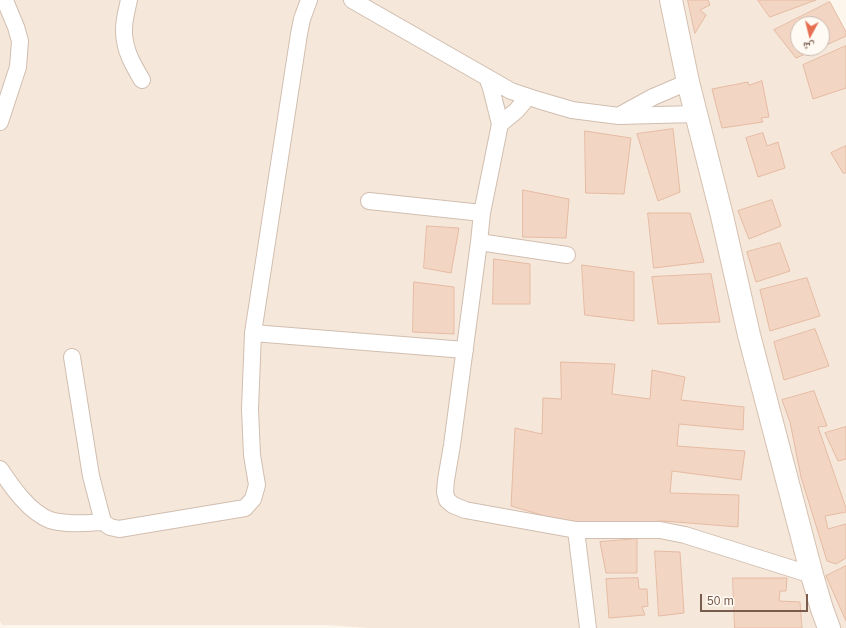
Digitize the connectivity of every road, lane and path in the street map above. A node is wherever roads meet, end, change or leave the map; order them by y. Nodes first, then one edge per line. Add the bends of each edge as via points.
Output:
1 (0, 0) edge
2 (129, 0) edge
3 (309, 0) edge
4 (352, 0) edge
5 (671, 0) edge
6 (487, 77) junction
7 (142, 80) dead end
8 (688, 82) junction
9 (528, 97) junction
10 (696, 114) junction
11 (619, 116) junction
12 (0, 122) edge
13 (500, 124) junction
14 (369, 201) dead end
15 (482, 213) junction
16 (479, 242) junction
17 (567, 255) dead end
18 (253, 333) junction
19 (465, 350) junction
20 (72, 357) dead end
21 (0, 469) edge
22 (103, 522) junction
23 (576, 530) junction
24 (813, 580) junction
25 (588, 628) edge
26 (813, 628) edge
27 (829, 628) edge

1 - 12 street via 6,4 20,42 18,67
2 - 7 street via 124,41 130,59
3 - 18 street via 298,34
4 - 6 street
5 - 8 street
6 - 9 street via 511,91
6 - 13 street
8 - 10 street
8 - 11 street via 653,97
9 - 11 street via 572,110
9 - 13 street
10 - 11 street
10 - 24 street via 749,335
13 - 15 street
14 - 15 street
15 - 16 street
16 - 17 street
16 - 19 street
18 - 19 street
18 - 22 street via 250,409 252,455 257,485 253,499 246,508 119,529
19 - 23 street via 446,480 447,500 465,510
20 - 22 street via 91,476
21 - 22 street via 33,510 50,520 66,523
23 - 24 street via 660,530 679,534 715,544
23 - 25 street
24 - 26 street
24 - 27 street

